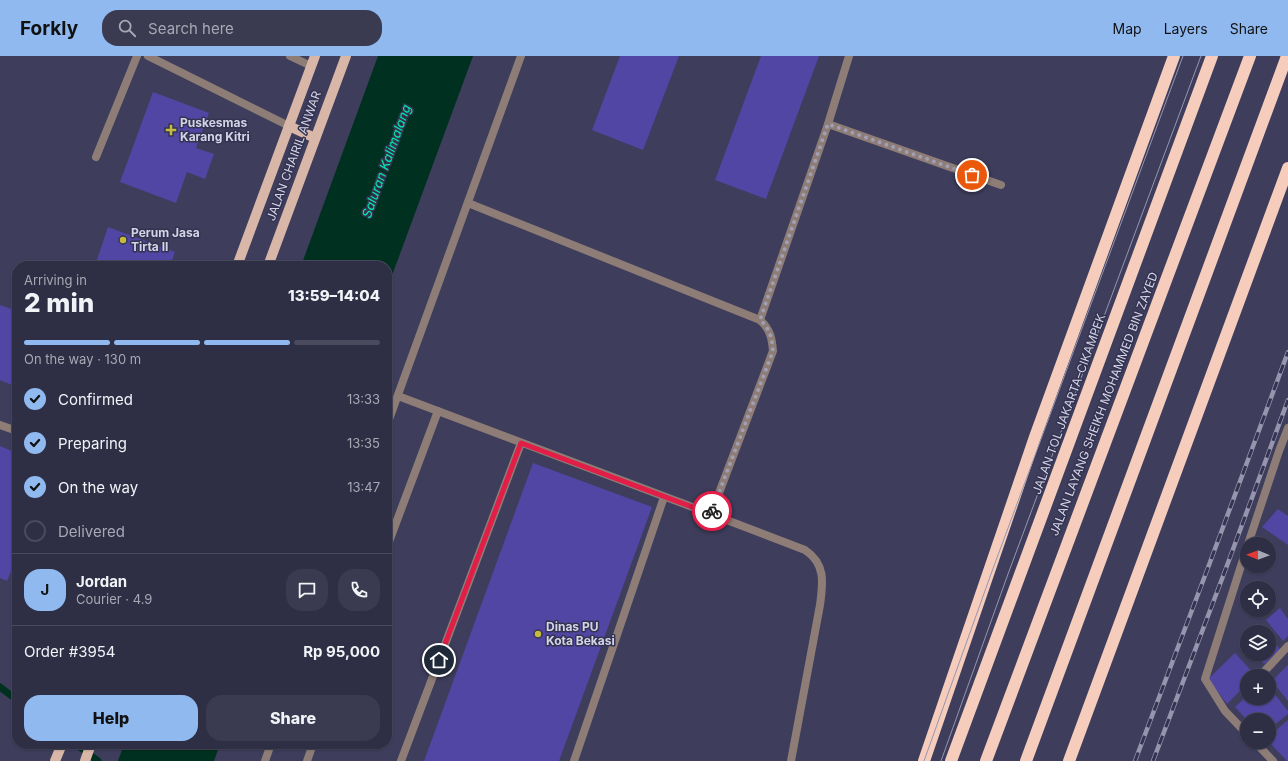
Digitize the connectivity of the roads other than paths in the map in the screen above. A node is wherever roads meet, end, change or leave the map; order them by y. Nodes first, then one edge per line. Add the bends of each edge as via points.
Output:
1 (137, 56) edge
2 (148, 56) edge
3 (290, 56) edge
4 (315, 56) edge
5 (346, 56) edge
6 (521, 56) edge
7 (849, 56) edge
8 (1174, 56) edge
9 (1212, 56) edge
10 (1250, 56) edge
11 (1287, 56) edge
12 (311, 66) junction
13 (828, 124) junction
14 (290, 126) junction
15 (315, 138) junction
16 (96, 157) dead end
17 (1288, 168) edge
18 (1001, 185) dead end
19 (468, 203) junction
20 (239, 261) edge
21 (270, 261) edge
22 (760, 320) junction
23 (398, 396) junction
24 (438, 411) junction
25 (392, 412) edge
26 (0, 424) edge
27 (1288, 428) edge
28 (12, 429) edge
29 (521, 443) junction
30 (664, 497) junction
31 (711, 514) junction
32 (392, 534) edge
33 (1250, 537) edge
34 (1240, 569) edge
35 (1288, 646) edge
36 (1267, 669) edge
37 (1240, 727) edge
38 (60, 749) edge
39 (89, 749) edge
40 (269, 749) edge
41 (311, 749) edge
42 (1261, 749) edge
43 (55, 761) edge
44 (85, 761) edge
45 (265, 761) edge
46 (307, 761) edge
47 (401, 761) edge
48 (574, 761) edge
49 (791, 761) edge
50 (924, 761) edge
51 (951, 761) edge
52 (986, 761) edge
53 (1026, 761) edge
54 (1069, 761) edge
55 (1272, 761) edge

1 - 16 street
2 - 14 street
3 - 12 street
4 - 12 main road, JALAN CHAIRIL ANWAR
5 - 15 main road, JALAN CHAIRIL ANWAR
6 - 19 street
7 - 13 street
8 - 50 highway via 1035,437
9 - 51 highway, JALAN TOL JAKARTA–CIKAMPEK
10 - 52 highway, JALAN LAYANG SHEIKH MOHAMMED BIN ZAYED
11 - 53 highway
12 - 14 main road, JALAN CHAIRIL ANWAR
13 - 18 street
13 - 22 street
14 - 15 main road
14 - 20 main road, JALAN CHAIRIL ANWAR
15 - 21 main road, JALAN CHAIRIL ANWAR
17 - 54 highway
19 - 22 street
19 - 23 street
22 - 31 street via 770,333 773,351
23 - 24 street
23 - 25 street
24 - 29 street
24 - 32 street
26 - 28 street
27 - 33 street
29 - 30 street
29 - 47 street
30 - 31 street
30 - 48 street
31 - 49 street via 805,550 818,561 822,585 820,605
34 - 37 street via 1205,679 1225,711
35 - 36 street
38 - 43 main road
39 - 44 main road
40 - 45 street
41 - 46 street
42 - 55 street

